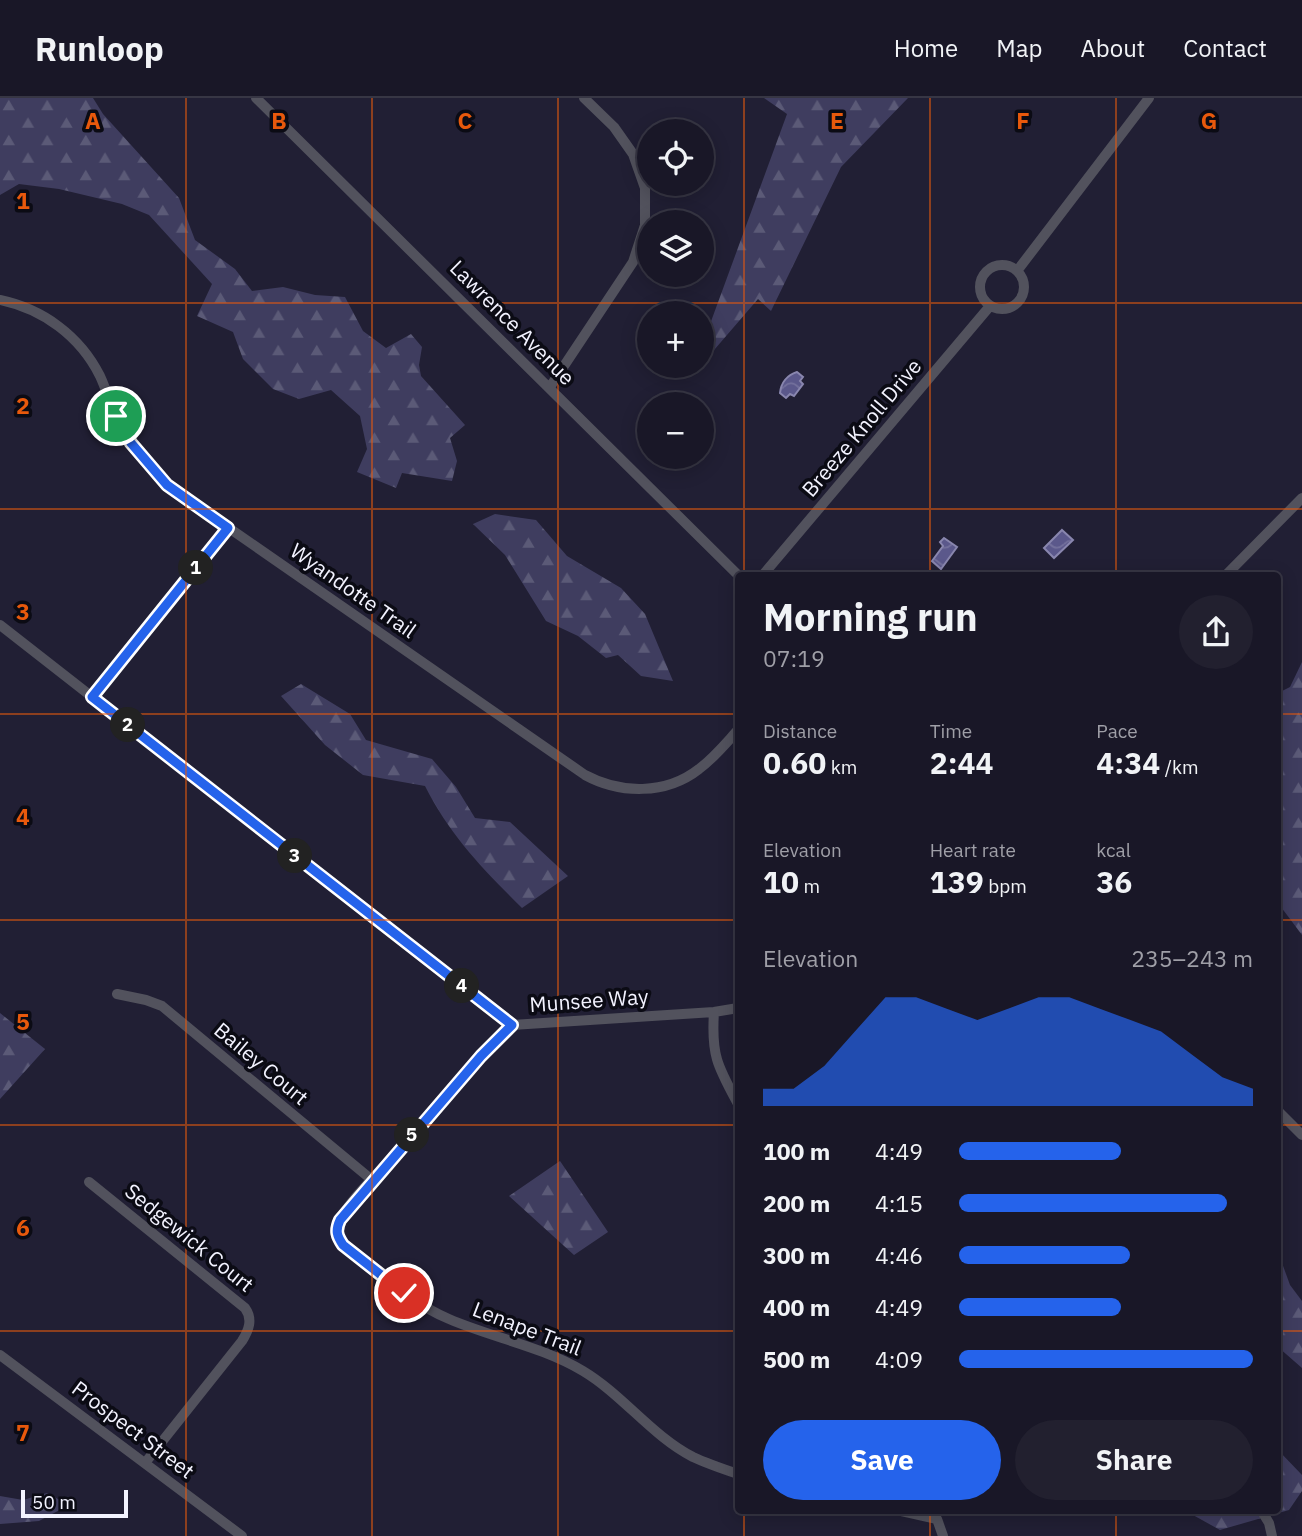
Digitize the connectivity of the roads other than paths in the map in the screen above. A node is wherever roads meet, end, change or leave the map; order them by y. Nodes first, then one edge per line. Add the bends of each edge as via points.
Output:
1 (256, 98) edge
2 (584, 98) edge
3 (1149, 98) edge
4 (1017, 271) junction
5 (0, 300) edge
6 (990, 306) junction
7 (550, 387) junction
8 (1302, 498) edge
9 (228, 528) junction
10 (735, 572) edge
11 (765, 572) edge
12 (1230, 572) edge
13 (0, 625) edge
14 (92, 697) junction
15 (735, 733) edge
16 (117, 994) dead end
17 (735, 1008) edge
18 (714, 1012) junction
19 (512, 1025) junction
20 (735, 1098) edge
21 (1281, 1114) edge
22 (1302, 1135) edge
23 (372, 1180) junction
24 (89, 1182) dead end
25 (339, 1239) joint
26 (0, 1354) edge
27 (145, 1463) junction
28 (735, 1473) edge
29 (1263, 1514) edge
30 (938, 1515) edge
31 (242, 1536) edge
32 (943, 1536) edge
33 (1272, 1536) edge

1 - 7 street, Lawrence Avenue
2 - 7 street via 633,154 645,188 645,225 633,262
3 - 4 street
4 - 6 street via 1024,284 1021,299 1010,308
4 - 6 street via 1003,265 984,275 980,288
5 - 9 street, Wyandotte Trail via 40,314 75,341 94,365 116,416 149,466 167,485
6 - 11 street, Breeze Knoll Drive
7 - 10 street, Lawrence Avenue
8 - 12 street
9 - 14 street
9 - 15 street, Wyandotte Trail via 594,780 635,790 667,786 702,767
13 - 14 street
14 - 19 street
16 - 23 street, Bailey Court via 162,1006
17 - 18 street, Munsee Way
18 - 19 street, Munsee Way
18 - 20 street via 712,1040 718,1066
19 - 23 street, Munsee Way
21 - 22 street
23 - 25 street, Munsee Way via 340,1220 336,1229
24 - 27 street, Sedgewick Court via 249,1314 243,1341
25 - 28 street, Lenape Trail via 422,1307 557,1357 624,1400 691,1456
26 - 27 street, Prospect Street
27 - 31 street, Prospect Street
29 - 33 street
30 - 32 street

